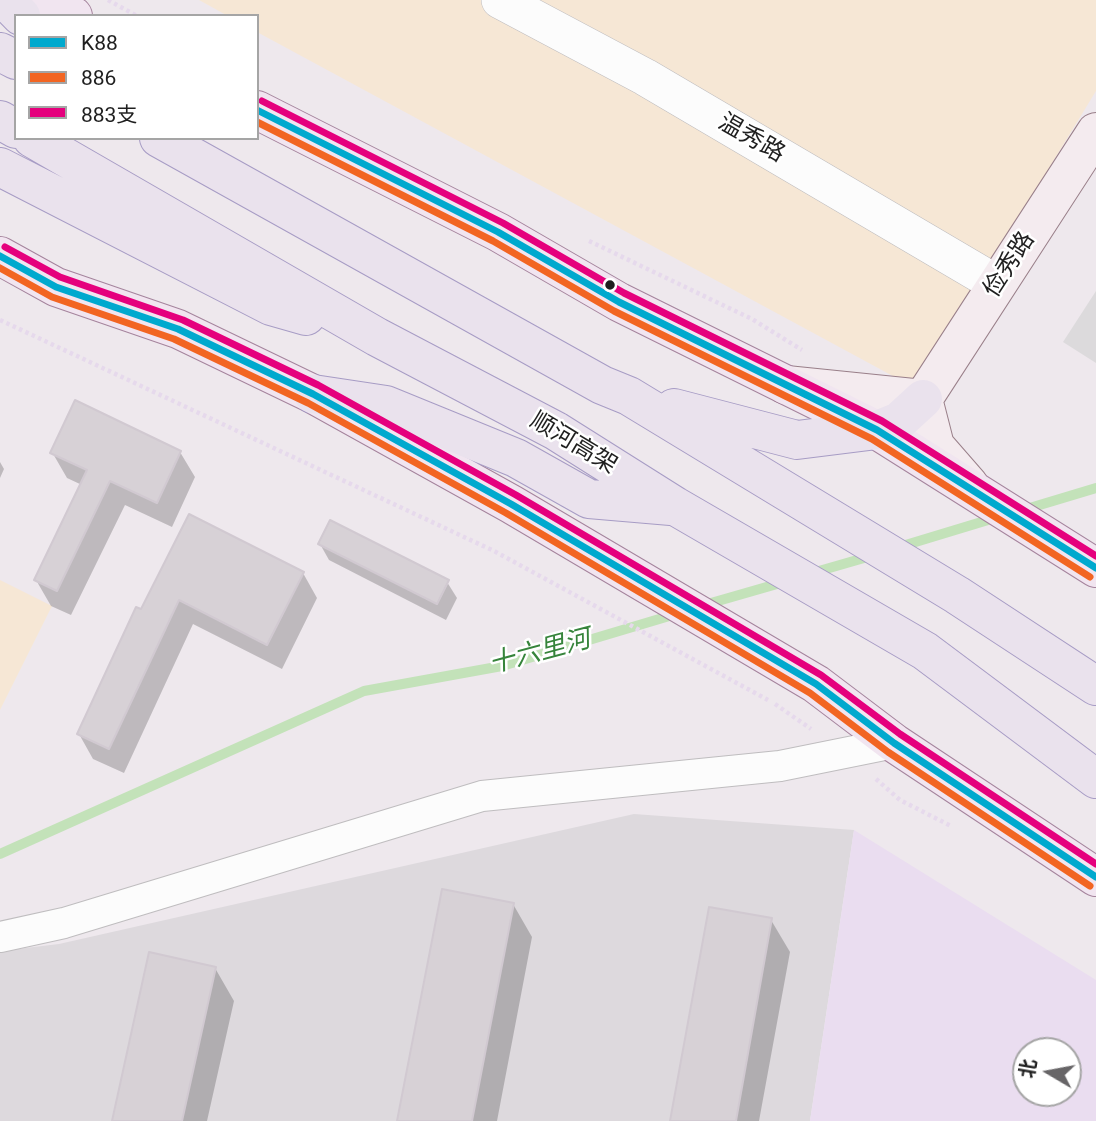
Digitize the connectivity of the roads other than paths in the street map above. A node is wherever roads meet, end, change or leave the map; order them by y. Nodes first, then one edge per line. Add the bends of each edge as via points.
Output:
1 (5, 0) edge
2 (41, 0) edge
3 (500, 0) edge
4 (19, 14) edge
5 (69, 14) edge
6 (259, 111) edge
7 (1096, 132) edge
8 (35, 140) edge
9 (163, 140) edge
10 (0, 167) edge
11 (0, 256) edge
12 (997, 284) junction
13 (377, 337) junction
14 (785, 385) junction
15 (615, 390) junction
16 (313, 394) junction
17 (923, 399) junction
18 (877, 430) junction
19 (972, 488) junction
20 (686, 513) junction
21 (1096, 568) edge
22 (1096, 685) edge
23 (894, 743) junction
24 (1096, 779) edge
25 (1096, 877) edge
26 (0, 937) edge

1 - 4 highway
2 - 5 main road
3 - 12 street, 温秀路 via 645,77
6 - 14 main road
7 - 12 main road, 俭秀路
8 - 13 highway, 顺河高架
9 - 15 highway
10 - 13 highway via 271,306
11 - 16 main road via 55,287 178,329
12 - 17 main road, 俭秀路
13 - 20 highway, 顺河高架 via 556,431
14 - 17 main road
14 - 18 main road
15 - 18 highway via 797,440
15 - 22 highway via 957,595
16 - 20 highway via 386,405 516,458 589,499
16 - 23 main road via 614,563 816,684
17 - 18 highway via 899,421
17 - 19 main road via 935,446
18 - 19 main road
19 - 21 main road
20 - 24 highway, 顺河高架 via 925,651
23 - 25 main road
23 - 26 street via 779,766 482,796 64,923

